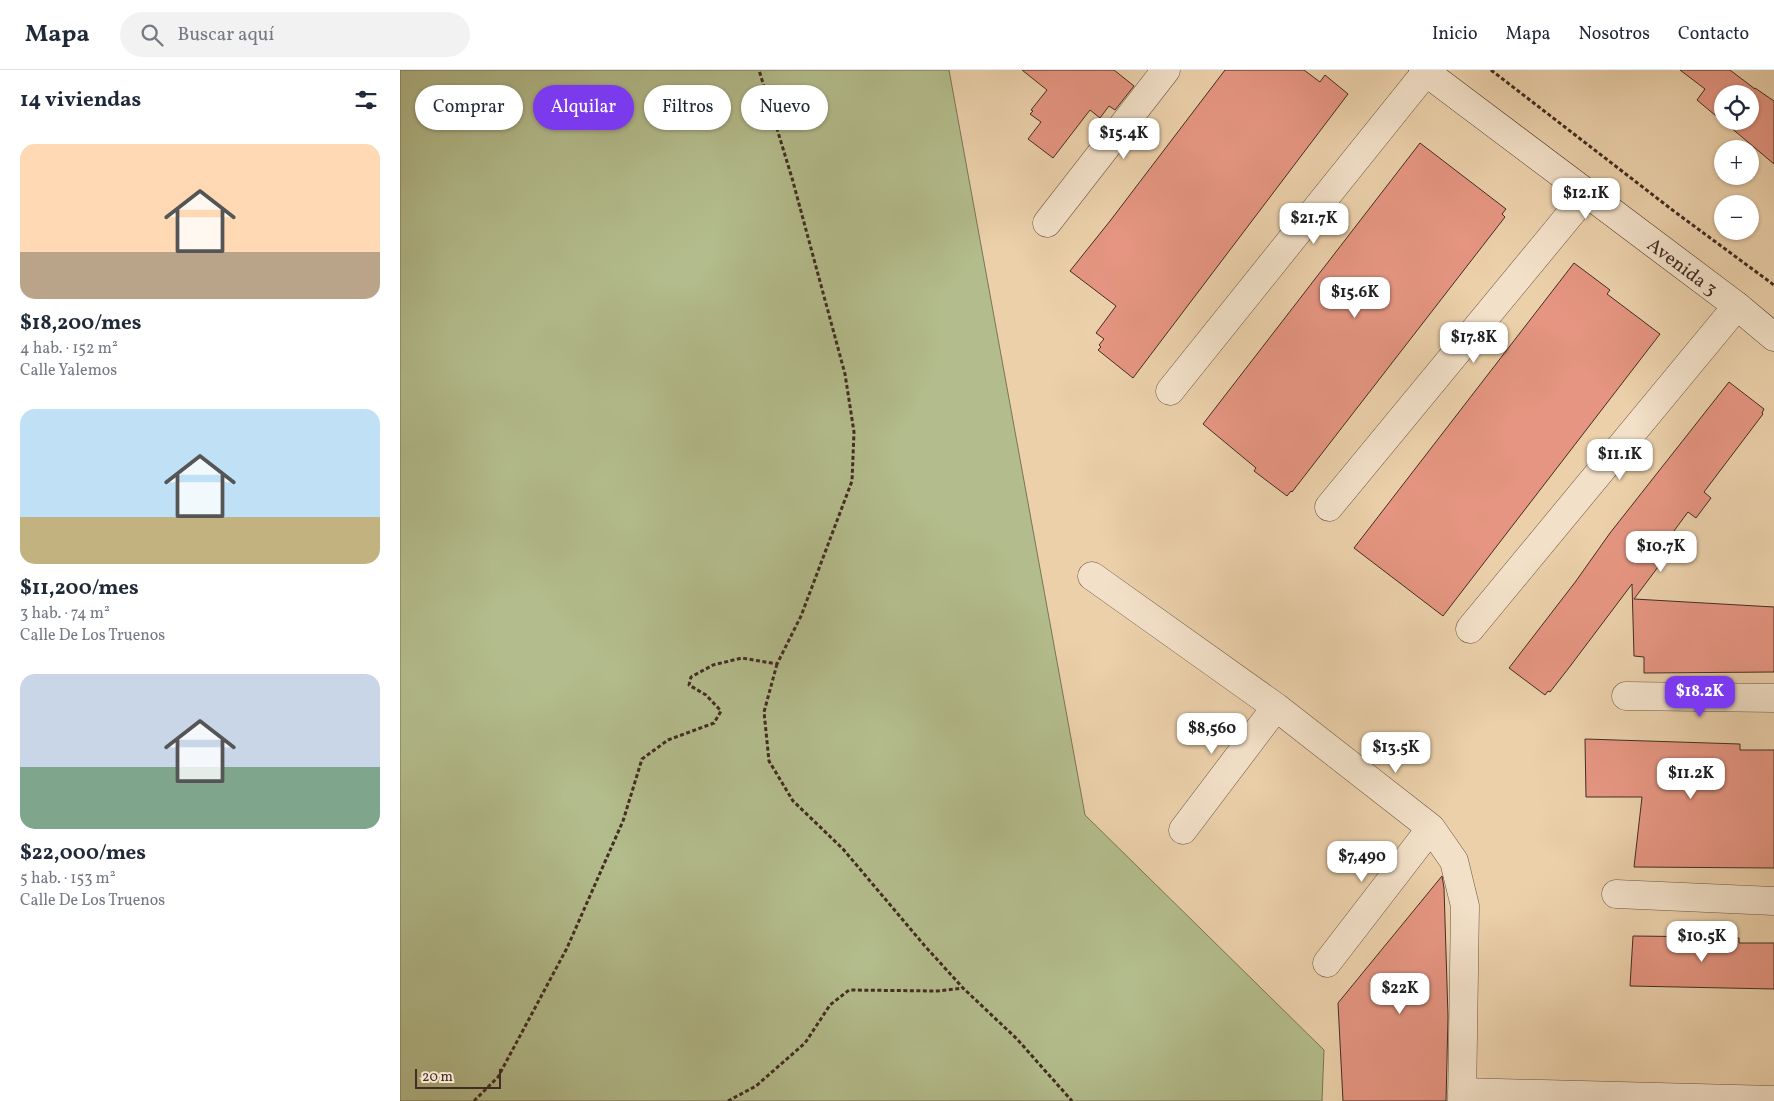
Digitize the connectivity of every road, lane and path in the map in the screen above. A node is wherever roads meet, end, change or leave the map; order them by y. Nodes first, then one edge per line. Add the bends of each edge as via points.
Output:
1 (759, 70) edge
2 (1166, 70) edge
3 (1491, 70) edge
4 (1424, 71) edge
5 (1587, 194) junction
6 (1048, 224) dead end
7 (1774, 285) edge
8 (1737, 306) junction
9 (1774, 336) edge
10 (1170, 391) dead end
11 (1329, 507) dead end
12 (1092, 576) dead end
13 (1470, 629) dead end
14 (776, 664) junction
15 (1626, 696) dead end
16 (1774, 698) edge
17 (1276, 706) junction
18 (1431, 828) junction
19 (1183, 830) dead end
20 (1616, 894) dead end
21 (1774, 901) edge
22 (1327, 963) dead end
23 (962, 988) junction
24 (1462, 1096) edge
25 (1774, 1100) edge
26 (474, 1101) edge
27 (728, 1101) edge
28 (1072, 1101) edge

1 - 14 path via 845,374 854,432 852,481 801,616
2 - 6 street
3 - 7 path
4 - 5 street, Avenida 3
4 - 10 street
5 - 8 street, Avenida 3
5 - 11 street
8 - 9 street, Avenida 3
8 - 13 street
12 - 17 street
14 - 23 path via 764,712 770,761 793,801 844,849
14 - 26 path via 742,658 713,665 691,677 689,685 706,695 721,711 714,723 668,740 642,759 623,821 567,948 498,1077
15 - 16 street
17 - 18 street
17 - 19 street
18 - 22 street
18 - 24 street via 1454,861 1465,906
20 - 21 street
23 - 27 path via 937,991 849,990 830,1005 805,1043 756,1086
23 - 28 path via 1017,1039
24 - 25 street

